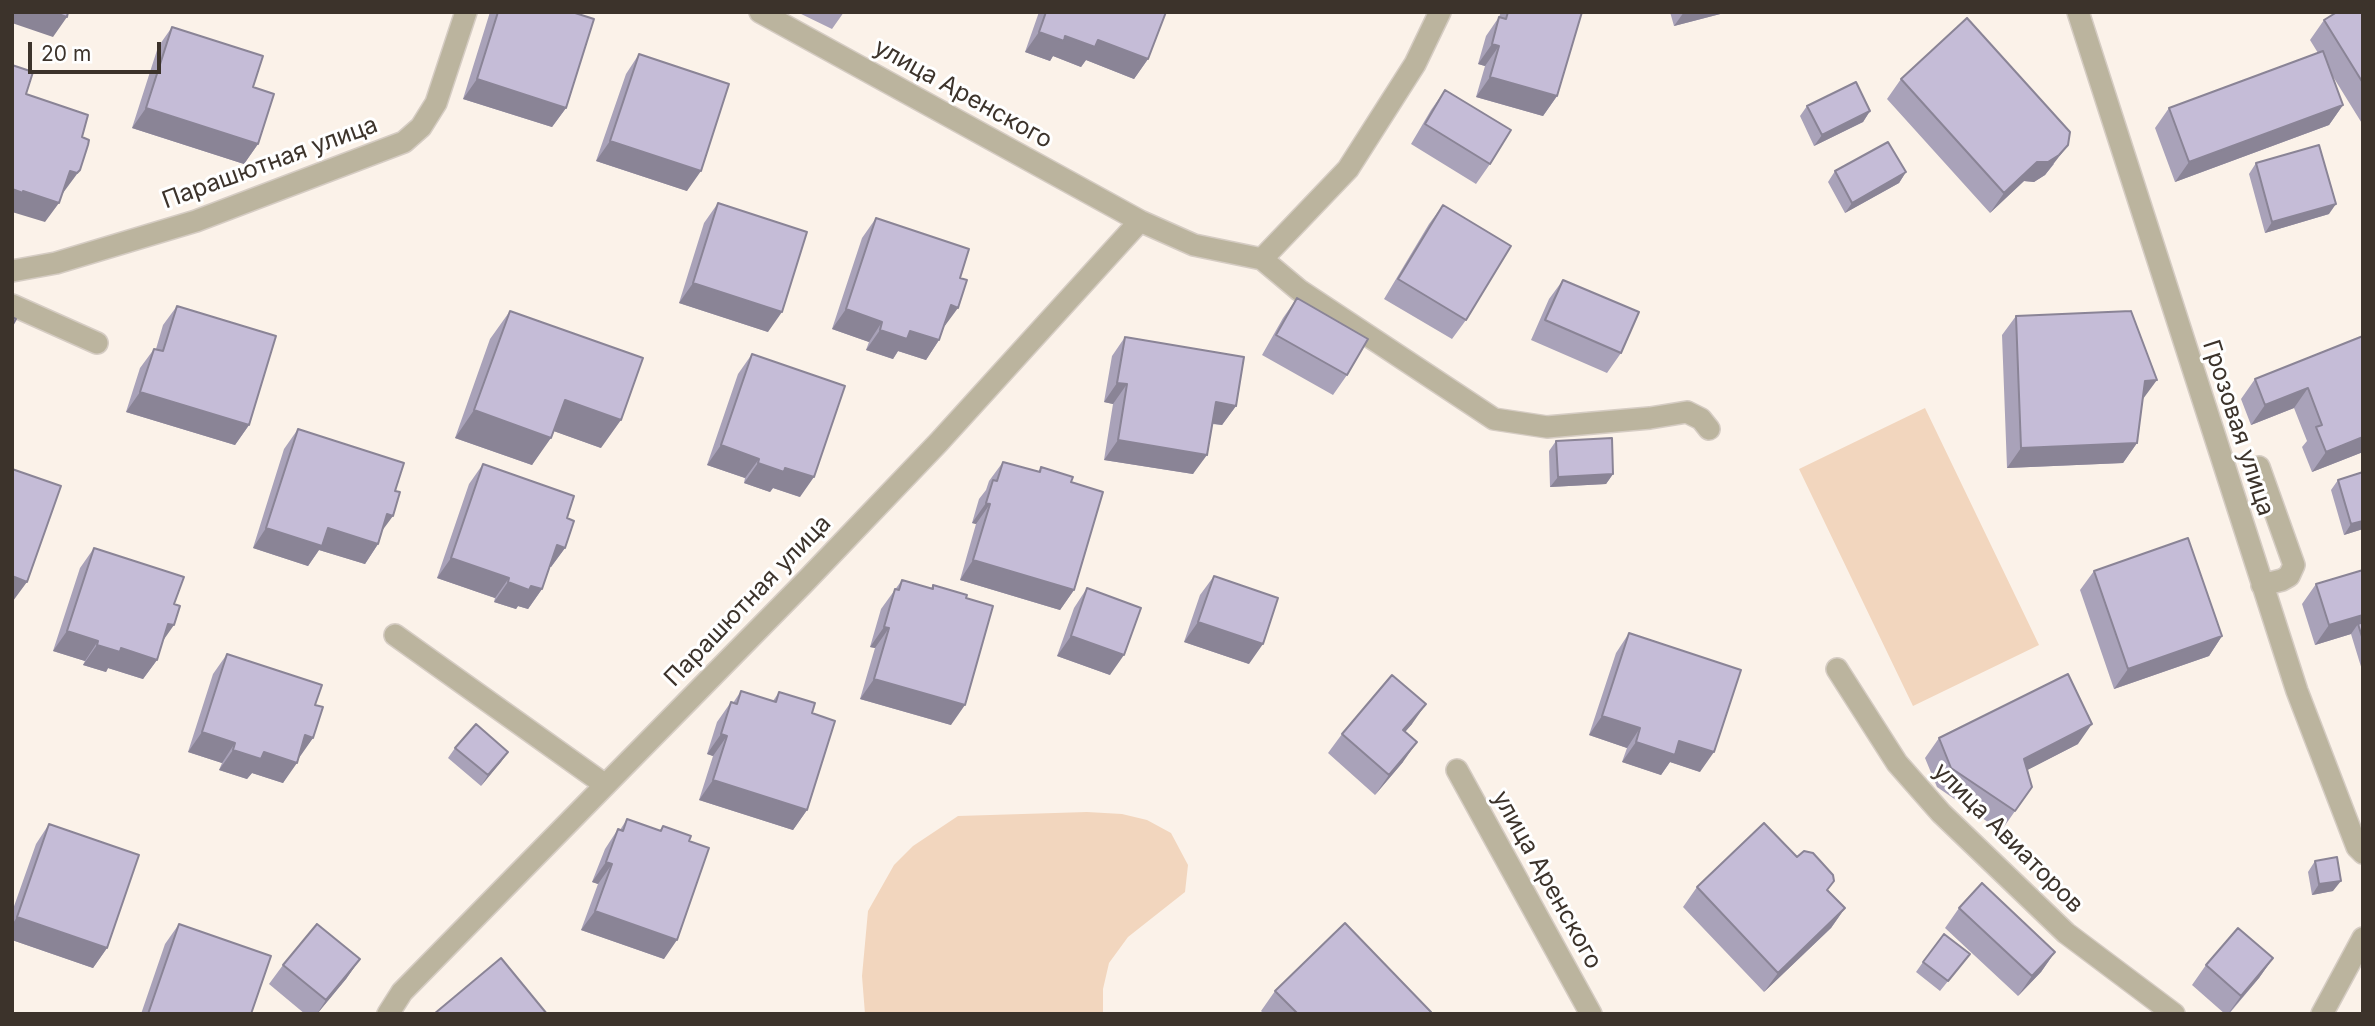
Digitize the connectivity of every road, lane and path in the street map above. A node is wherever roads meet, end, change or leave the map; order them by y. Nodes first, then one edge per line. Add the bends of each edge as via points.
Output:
1 (466, 12) edge
2 (760, 12) edge
3 (1440, 12) edge
4 (2078, 12) edge
5 (1140, 221) junction
6 (1262, 259) junction
7 (12, 271) edge
8 (12, 305) edge
9 (97, 343) dead end
10 (1709, 429) dead end
11 (2259, 467) dead end
12 (2262, 585) junction
13 (395, 635) dead end
14 (1837, 669) dead end
15 (1457, 770) dead end
16 (604, 784) junction
17 (2363, 853) edge
18 (2363, 938) edge
19 (388, 1014) edge
20 (1591, 1014) edge
21 (2174, 1014) edge
22 (2322, 1014) edge

1 - 7 street, Парашютная улица via 436,103 421,127 404,142 196,220 56,263
2 - 5 street, улица Аренского
3 - 6 street via 1415,64 1348,169
4 - 12 street, Грозовая улица
5 - 6 street, улица Аренского via 1194,245
5 - 16 street, Парашютная улица via 938,443
6 - 10 street via 1299,290 1494,419 1547,427 1687,412
8 - 9 street
11 - 12 street via 2294,565 2289,576
12 - 17 street, Грозовая улица via 2297,691
13 - 16 street
14 - 21 street, улица Авиаторов via 1897,763 1941,813 2066,933
15 - 20 street, улица Аренского
16 - 19 street, Парашютная улица via 402,992
18 - 22 street

